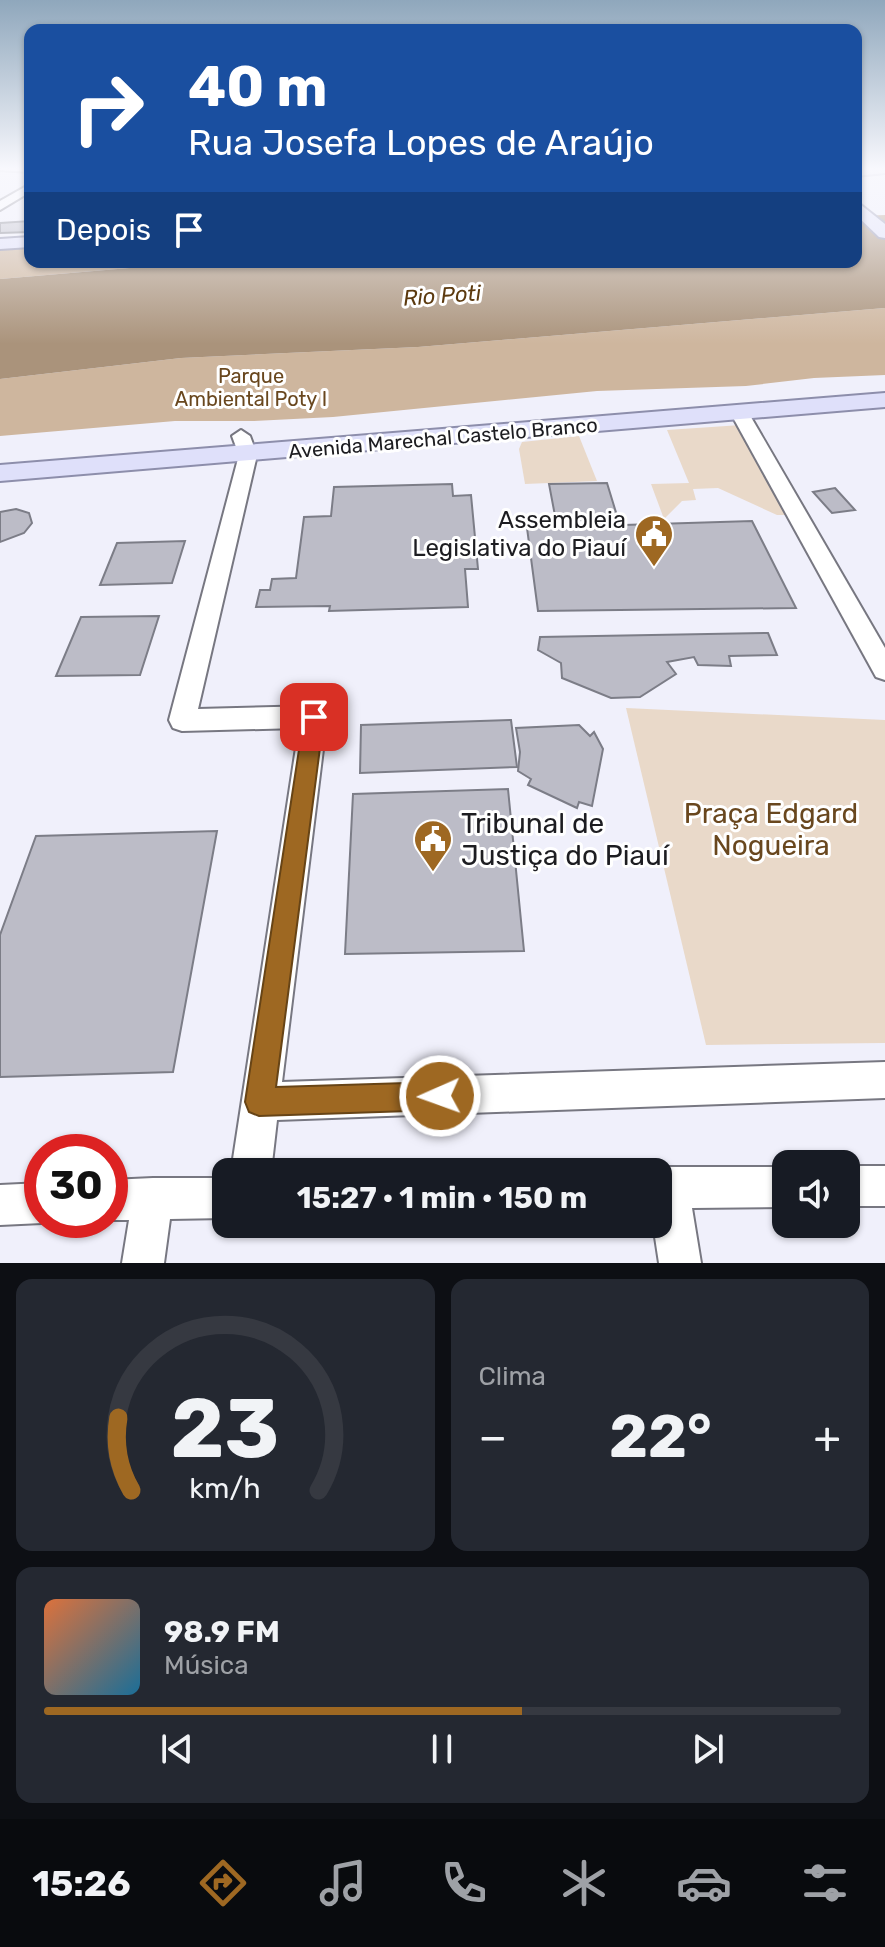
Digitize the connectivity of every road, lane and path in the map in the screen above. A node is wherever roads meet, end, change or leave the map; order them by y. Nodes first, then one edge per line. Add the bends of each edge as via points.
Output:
1 (0, 238) edge
2 (24, 239) edge
3 (24, 240) edge
4 (0, 244) edge
5 (885, 385) edge
6 (885, 400) edge
7 (739, 412) junction
8 (628, 415) junction
9 (244, 445) junction
10 (0, 457) edge
11 (0, 473) edge
12 (885, 670) edge
13 (885, 1080) edge
14 (259, 1102) junction
15 (253, 1158) edge
16 (860, 1186) edge
17 (885, 1186) edge
18 (772, 1187) edge
19 (672, 1188) edge
20 (153, 1198) junction
21 (212, 1198) edge
22 (128, 1199) edge
23 (24, 1204) edge
24 (0, 1205) edge
25 (672, 1228) edge
26 (143, 1263) edge
27 (680, 1263) edge

1 - 2 main road
3 - 4 main road
5 - 8 main road, Avenida Marechal Castelo Branco
6 - 7 main road, Avenida Marechal Castelo Branco
7 - 8 main road, Avenida Marechal Castelo Branco
7 - 12 street
8 - 9 main road, Avenida Marechal Castelo Branco
9 - 10 main road, Avenida Marechal Castelo Branco
9 - 11 main road, Avenida Marechal Castelo Branco
9 - 14 street via 183,721 314,717
13 - 14 street
14 - 15 street
16 - 17 street
18 - 19 street
20 - 21 street
20 - 22 street
20 - 26 street
23 - 24 street
25 - 27 street

